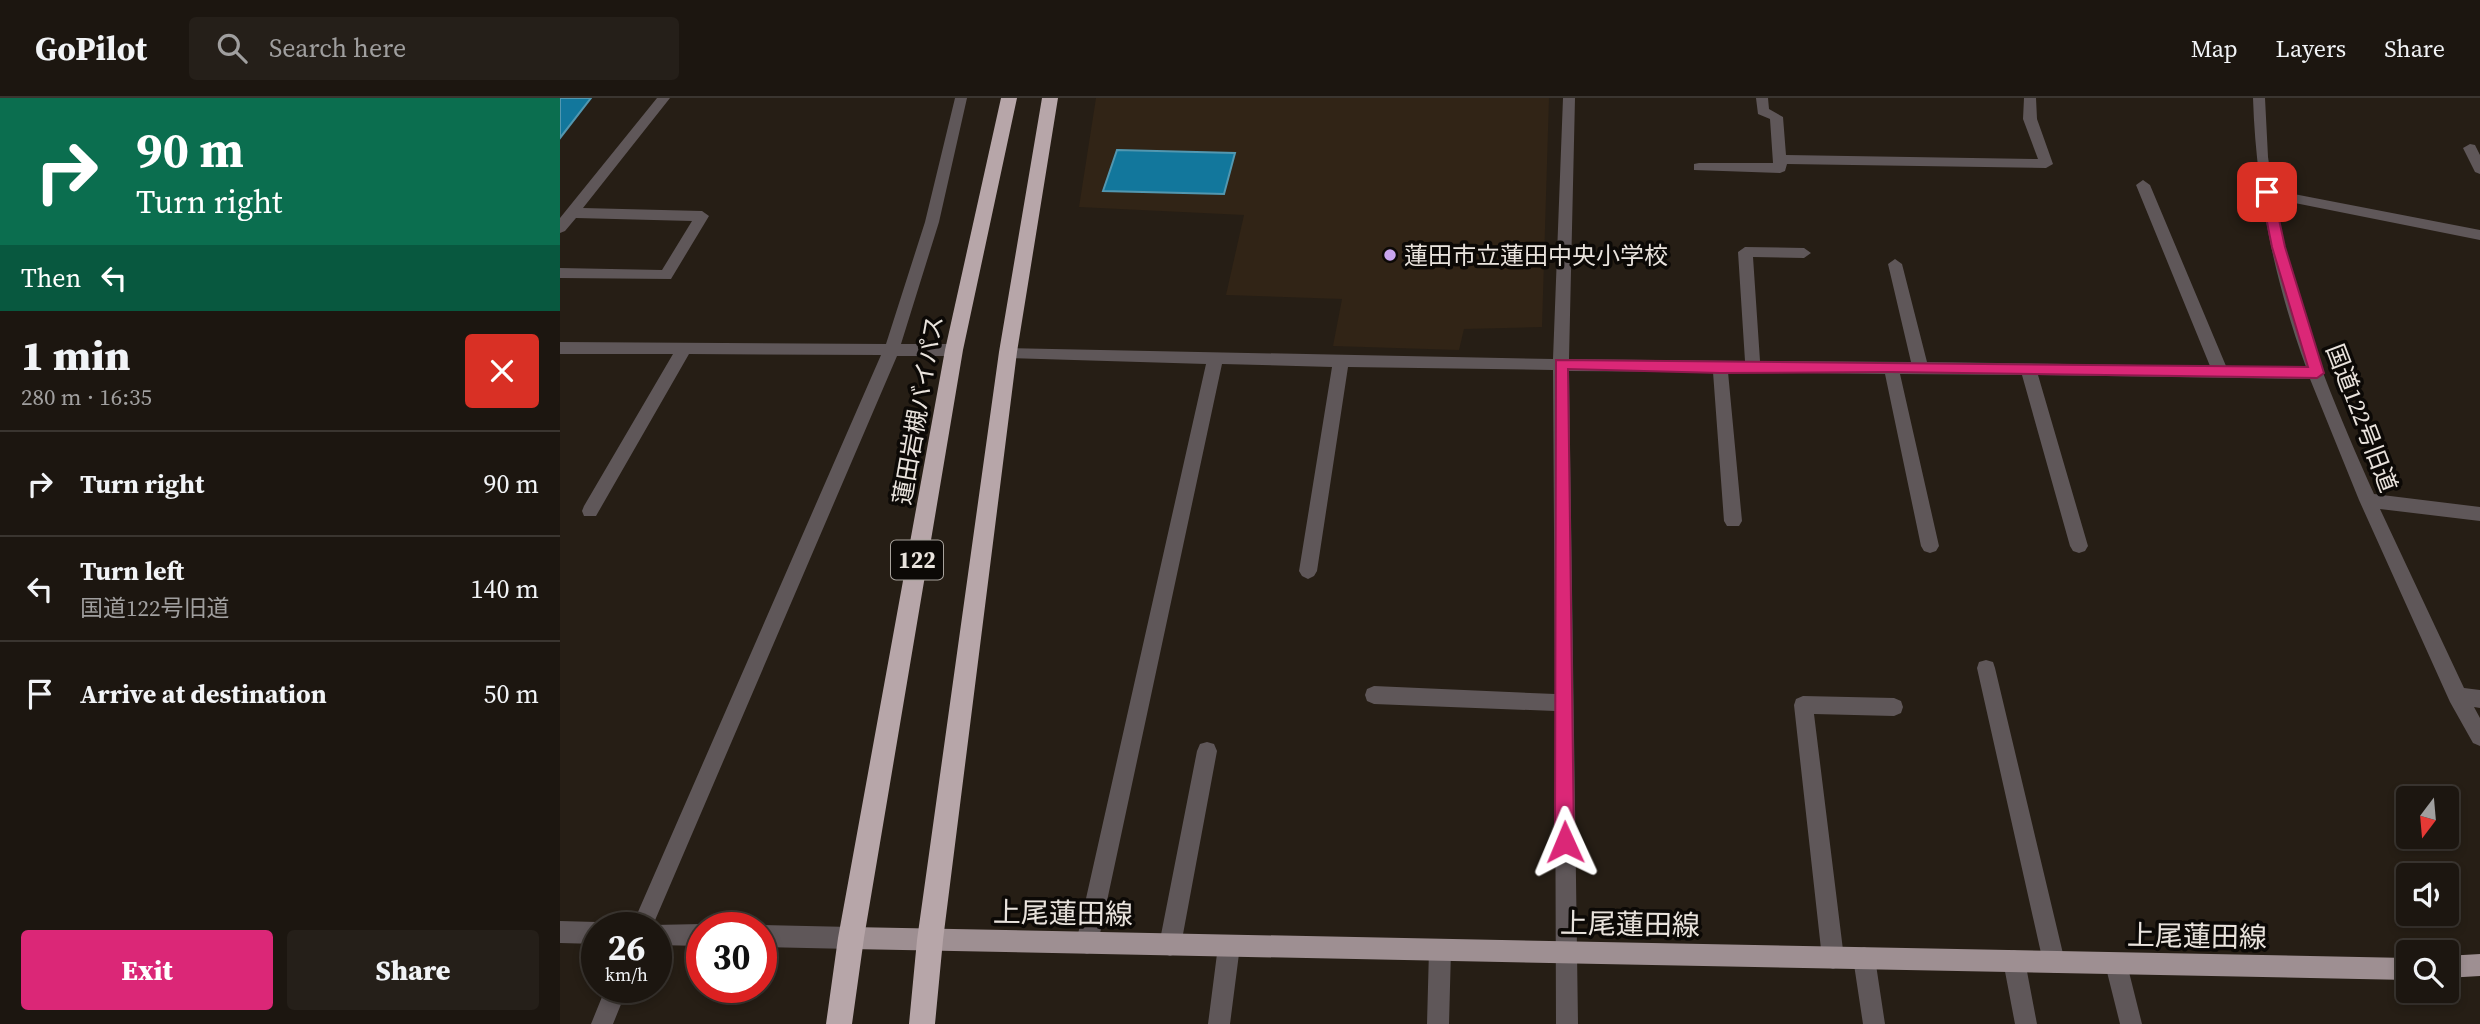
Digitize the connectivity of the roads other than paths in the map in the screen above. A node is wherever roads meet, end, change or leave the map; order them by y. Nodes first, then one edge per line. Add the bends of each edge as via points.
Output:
1 (664, 98) edge
2 (961, 98) edge
3 (1009, 98) edge
4 (1050, 98) edge
5 (1569, 98) edge
6 (1762, 98) edge
7 (2030, 98) edge
8 (2259, 98) edge
9 (2470, 148) dead end
10 (1780, 159) junction
11 (1699, 166) dead end
12 (2480, 169) edge
13 (2143, 185) dead end
14 (2267, 192) junction
15 (572, 213) junction
16 (560, 228) edge
17 (2480, 235) edge
18 (1804, 253) dead end
19 (1895, 264) dead end
20 (560, 273) edge
21 (560, 348) edge
22 (684, 349) junction
23 (892, 349) junction
24 (954, 350) junction
25 (1008, 352) junction
26 (1215, 360) junction
27 (1341, 361) junction
28 (1561, 363) junction
29 (1891, 366) junction
30 (1753, 367) junction
31 (1720, 368) junction
32 (1920, 368) junction
33 (2028, 369) junction
34 (2220, 371) junction
35 (2317, 373) junction
36 (2367, 500) junction
37 (590, 511) dead end
38 (2480, 514) edge
39 (1733, 521) dead end
40 (1930, 546) dead end
41 (2079, 546) dead end
42 (1308, 571) dead end
43 (1986, 668) dead end
44 (1374, 695) dead end
45 (2457, 696) junction
46 (2480, 699) edge
47 (1562, 703) junction
48 (1894, 707) dead end
49 (2480, 737) edge
50 (1207, 751) dead end
51 (648, 912) edge
52 (560, 923) edge
53 (581, 930) edge
54 (560, 932) edge
55 (581, 933) edge
56 (777, 936) edge
57 (581, 937) edge
58 (850, 938) junction
59 (930, 940) junction
60 (1087, 943) junction
61 (560, 945) edge
62 (1170, 945) junction
63 (1228, 946) junction
64 (1440, 950) junction
65 (1567, 952) junction
66 (1833, 958) junction
67 (1864, 958) junction
68 (2014, 961) junction
69 (2054, 962) junction
70 (2116, 964) junction
71 (2480, 965) edge
72 (2459, 966) edge
73 (2396, 969) edge
74 (611, 1003) edge
75 (603, 1024) edge
76 (839, 1024) edge
77 (922, 1024) edge
78 (1219, 1024) edge
79 (1438, 1024) edge
80 (1567, 1024) edge
81 (1874, 1024) edge
82 (2026, 1024) edge
83 (2131, 1024) edge

1 - 15 street
2 - 23 street via 932,222
3 - 24 highway, 蓮田岩槻バイパス / 122
4 - 25 highway, 122
5 - 28 street
6 - 10 street via 1763,111 1776,117
7 - 10 street via 2030,119 2046,164
8 - 14 street, 国道122号旧道
9 - 12 street
10 - 11 street via 1780,168
13 - 34 street
14 - 17 street
14 - 35 street, 国道122号旧道 via 2278,247
15 - 16 street
15 - 20 street via 702,216 666,275
18 - 30 street via 1745,251
19 - 32 street
21 - 22 street
22 - 23 street
22 - 37 street
23 - 24 street
23 - 51 street
24 - 58 highway, 蓮田岩槻バイパス / 122
25 - 26 street
25 - 59 highway, 122
26 - 27 street
26 - 60 street
27 - 28 street
27 - 42 street
28 - 31 street
28 - 47 street
29 - 30 street
29 - 32 street
29 - 40 street
30 - 31 street
31 - 39 street
32 - 33 street
33 - 34 street
33 - 41 street
34 - 35 street
35 - 36 street, 国道122号旧道
36 - 38 street
36 - 45 street, 国道122号旧道
43 - 69 street
44 - 47 street
45 - 46 street
45 - 49 street, 国道122号旧道
47 - 65 street
48 - 66 street via 1803,705
50 - 62 street
52 - 53 street
54 - 55 street
56 - 58 street
57 - 61 street
58 - 59 main road, 上尾蓮田線
58 - 76 highway, 蓮田岩槻バイパス / 122
59 - 60 main road, 上尾蓮田線
59 - 77 highway, 122
60 - 62 main road, 上尾蓮田線
62 - 63 main road, 上尾蓮田線
63 - 64 main road, 上尾蓮田線
63 - 78 street
64 - 65 main road, 上尾蓮田線
64 - 79 street
65 - 66 main road, 上尾蓮田線
65 - 80 street
66 - 67 main road, 上尾蓮田線
67 - 68 main road, 上尾蓮田線
67 - 81 street
68 - 69 main road, 上尾蓮田線
68 - 82 street
69 - 70 main road, 上尾蓮田線
70 - 73 main road, 上尾蓮田線
70 - 83 street
71 - 72 main road
74 - 75 street

